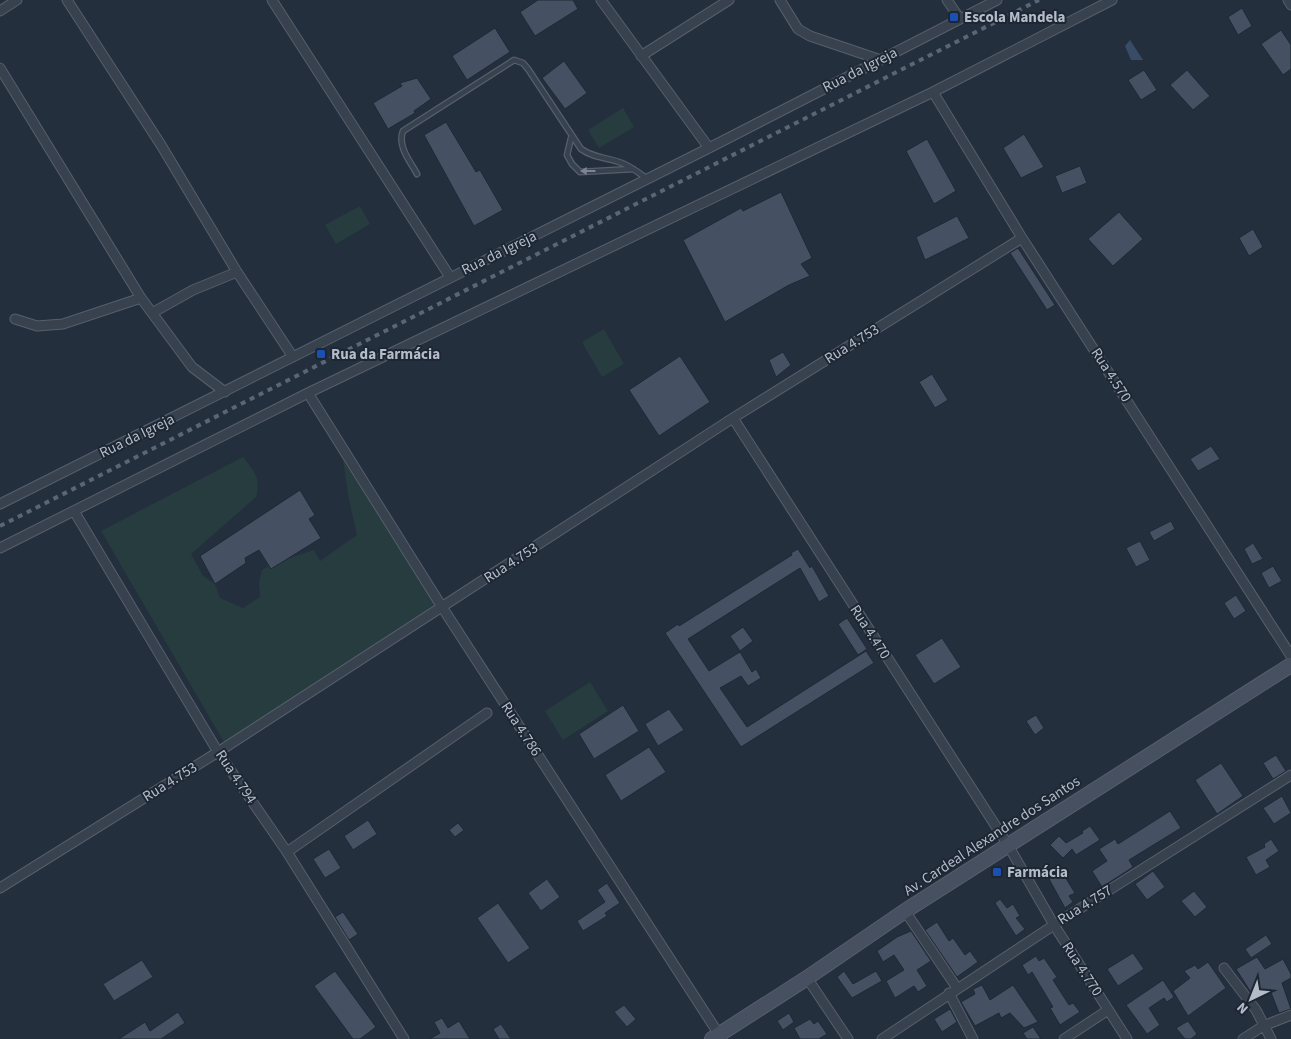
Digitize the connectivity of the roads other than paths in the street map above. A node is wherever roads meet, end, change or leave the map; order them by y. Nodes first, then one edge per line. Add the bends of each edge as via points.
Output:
1 (18, 0) edge
2 (67, 0) edge
3 (272, 0) edge
4 (601, 0) edge
5 (729, 0) edge
6 (780, 0) edge
7 (947, 0) edge
8 (997, 0) edge
9 (1112, 0) edge
10 (1288, 0) edge
11 (1291, 5) edge
12 (0, 11) edge
13 (960, 19) junction
14 (641, 56) junction
15 (880, 60) junction
16 (0, 68) edge
17 (933, 92) junction
18 (571, 138) junction
19 (709, 148) junction
20 (634, 169) junction
21 (417, 174) dead end
22 (648, 179) junction
23 (1022, 238) junction
24 (236, 272) junction
25 (450, 277) junction
26 (141, 298) junction
27 (152, 313) junction
28 (15, 319) dead end
29 (292, 357) junction
30 (225, 392) junction
31 (308, 393) junction
32 (733, 418) junction
33 (0, 504) edge
34 (74, 511) junction
35 (0, 548) edge
36 (442, 607) junction
37 (1291, 656) edge
38 (1291, 665) edge
39 (487, 713) dead end
40 (218, 752) junction
41 (1291, 775) edge
42 (1008, 845) junction
43 (287, 852) junction
44 (0, 888) edge
45 (905, 911) junction
46 (1054, 925) junction
47 (1224, 968) dead end
48 (807, 978) junction
49 (953, 991) junction
50 (1108, 1010) junction
51 (1291, 1015) edge
52 (1263, 1026) junction
53 (718, 1037) edge
54 (404, 1039) edge
55 (848, 1039) edge
56 (882, 1039) edge
57 (973, 1039) edge
58 (1064, 1039) edge
59 (1127, 1039) edge
60 (1243, 1039) edge
61 (1271, 1039) edge

1 - 12 street
2 - 24 street
3 - 25 street
4 - 14 street
5 - 14 street
6 - 15 street via 798,29
7 - 13 street
8 - 13 street, Rua da Igreja
9 - 17 street
10 - 11 street
13 - 15 street, Rua da Igreja
14 - 19 street
15 - 19 street, Rua da Igreja
16 - 26 street
17 - 23 street, Rua 4.570
17 - 31 street
18 - 20 lane via 593,157 619,162
20 -> 18 lane via 580,172 567,155
18 - 21 lane via 528,69 514,60 403,131 401,145
19 - 22 street, Rua da Igreja
20 - 22 lane
22 - 25 street, Rua da Igreja
23 - 32 street, Rua 4.753
23 - 37 street, Rua 4.570
24 - 27 street via 192,290
24 - 29 street
25 - 29 street, Rua da Igreja
26 - 27 street
26 - 28 street via 51,326 37,326
27 - 30 street via 192,367
29 - 30 street, Rua da Igreja
30 - 33 street, Rua da Igreja
31 - 34 street
31 - 36 street, Rua 4.786
32 - 36 street, Rua 4.753
32 - 42 street, Rua 4.470
34 - 35 street
34 - 40 street, Rua 4.794
36 - 40 street, Rua 4.753
36 - 53 street, Rua 4.786
38 - 42 main road, Av. Cardeal Alexandre dos Santos
39 - 43 street
40 - 43 street, Rua 4.794
40 - 44 street, Rua 4.753
41 - 46 street, Rua 4.757
42 - 45 main road, Av. Cardeal Alexandre dos Santos
42 - 46 street, Rua 4.770
43 - 54 street, Rua 4.794
45 - 48 main road, Av. Cardeal Alexandre dos Santos
45 - 49 street
46 - 49 street, Rua 4.757
46 - 50 street, Rua 4.770
47 - 52 street via 1256,1010
48 - 53 main road, Av. Cardeal Alexandre dos Santos
48 - 55 street
49 - 56 street, Rua 4.757
49 - 57 street
50 - 58 street
50 - 59 street, Rua 4.770
51 - 52 street
52 - 60 street
52 - 61 street

